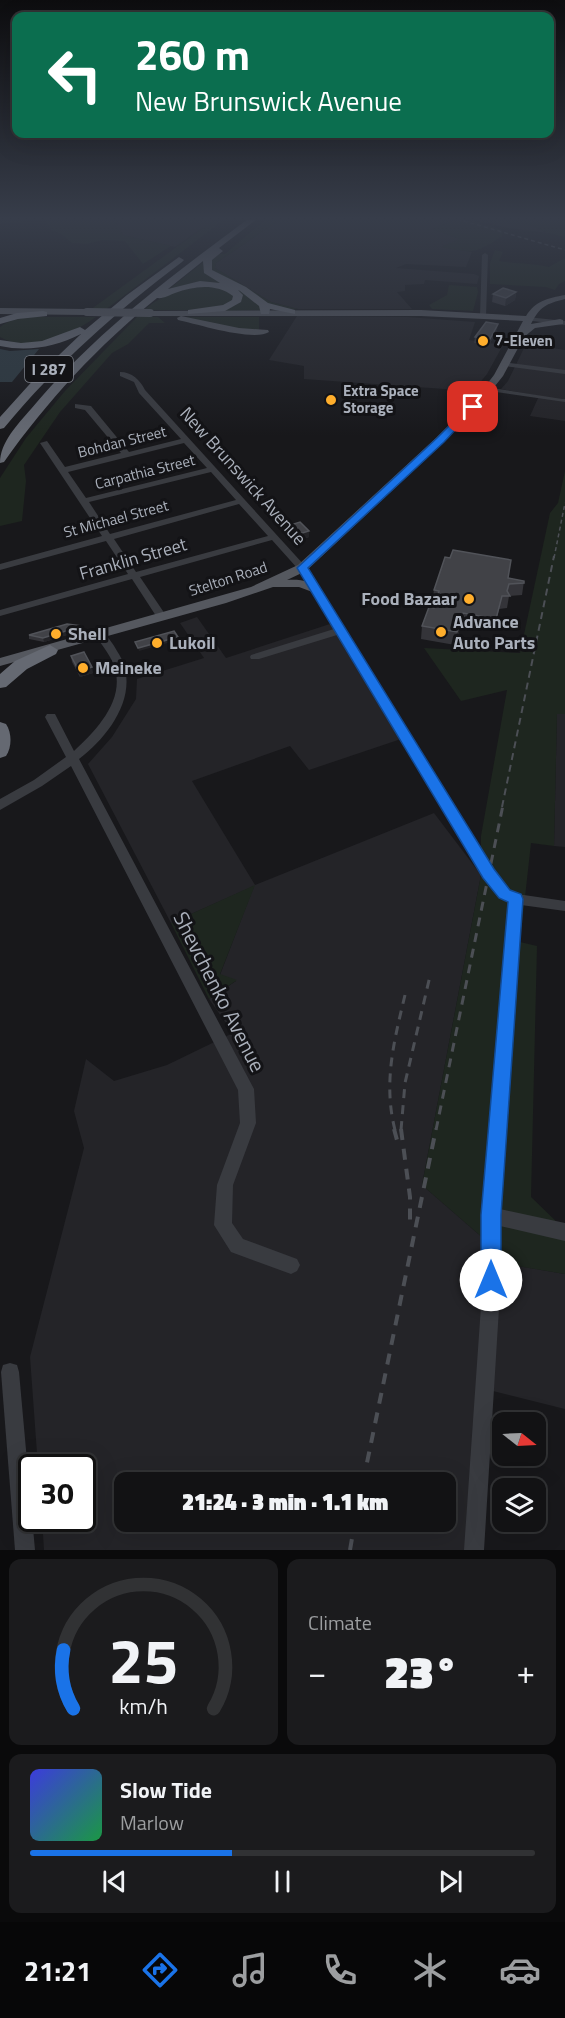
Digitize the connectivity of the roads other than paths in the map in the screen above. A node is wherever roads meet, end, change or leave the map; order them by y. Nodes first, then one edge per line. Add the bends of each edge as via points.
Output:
1 (138, 291) edge
2 (159, 291) edge
3 (173, 291) edge
4 (232, 291) edge
5 (246, 291) edge
6 (484, 291) edge
7 (565, 297) edge
8 (535, 308) junction
9 (265, 309) junction
10 (0, 312) edge
11 (192, 312) junction
12 (291, 312) joint
13 (87, 313) junction
14 (344, 313) junction
15 (43, 314) junction
16 (152, 314) junction
17 (126, 316) junction
18 (483, 316) junction
19 (494, 317) junction
20 (103, 318) junction
21 (527, 319) junction
22 (0, 321) edge
23 (563, 322) edge
24 (265, 332) dead end
25 (519, 336) junction
26 (0, 343) edge
27 (505, 364) junction
28 (565, 372) edge
29 (123, 374) dead end
30 (489, 389) junction
31 (562, 401) dead end
32 (78, 406) dead end
33 (0, 425) edge
34 (186, 440) junction
35 (44, 443) dead end
36 (127, 455) junction
37 (0, 459) edge
38 (212, 469) junction
39 (64, 470) junction
40 (84, 501) junction
41 (241, 501) junction
42 (108, 537) junction
43 (273, 537) junction
44 (0, 567) edge
45 (302, 568) junction
46 (134, 576) junction
47 (268, 585) junction
48 (315, 589) junction
49 (1, 613) edge
50 (162, 617) junction
51 (341, 630) junction
52 (99, 634) junction
53 (50, 650) junction
54 (255, 657) dead end
55 (0, 663) edge
56 (0, 683) edge
57 (51, 717) dead end
58 (0, 728) edge
59 (0, 752) edge
60 (74, 757) junction
61 (0, 805) edge
62 (515, 899) junction
63 (565, 906) edge
64 (491, 1215) junction
65 (565, 1232) edge
66 (291, 1265) dead end
67 (10, 1372) dead end
68 (25, 1550) edge
69 (474, 1550) edge

1 - 20 highway, I 287
2 - 17 highway, I 287
3 - 17 highway
4 - 11 highway via 238,300 231,306
5 - 9 highway
6 - 18 street
7 - 8 main road
8 - 19 main road
8 - 21 main road, Stelton Road
9 - 11 main road
9 - 12 highway
10 - 13 main road
10 - 15 main road
11 - 16 main road
12 - 14 main road
13 - 15 main road
13 - 16 main road, bridge
14 - 16 main road
14 - 18 main road
15 - 22 highway
16 - 24 main road via 239,331
17 - 37 highway, I 287 via 60,381
18 - 19 main road
19 - 21 main road
20 - 26 highway via 51,342 25,346
20 - 33 highway, I 287 via 52,366
21 - 23 street
21 - 25 main road, Stelton Road
23 - 25 main road via 533,326
25 - 27 main road, Stelton Road
27 - 28 street
27 - 30 main road, Stelton Road
29 - 34 street, New Brunswick Avenue via 137,381
30 - 31 street
30 - 45 main road, Stelton Road
32 - 36 street via 88,408
34 - 36 street, Bohdan Street
34 - 38 street, New Brunswick Avenue
35 - 39 street
36 - 39 street, Bohdan Street
38 - 40 street, Carpathia Street
38 - 41 street, New Brunswick Avenue
39 - 40 street
40 - 42 street
41 - 42 street, St Michael Street
41 - 43 street, New Brunswick Avenue
42 - 44 street, St Michael Street
42 - 46 street
43 - 45 street, New Brunswick Avenue
43 - 46 street, Franklin Street
45 - 47 main road, Stelton Road
45 - 48 street, New Brunswick Avenue
46 - 49 street, Franklin Street
46 - 50 street
47 - 48 main road via 300,584
47 - 50 main road, Stelton Road
48 - 51 street, New Brunswick Avenue
50 - 52 main road, Stelton Road
51 - 54 street
51 - 62 street, New Brunswick Avenue via 489,874 505,894
52 - 53 main road, Stelton Road
52 - 60 street via 118,661 121,689 105,726
53 - 55 main road, Stelton Road
53 - 56 highway via 21,665
57 - 60 street, Shevchenko Avenue
58 - 59 highway
60 - 61 street
60 - 66 street, Shevchenko Avenue via 246,1089 248,1123 225,1185 223,1225 237,1246
62 - 63 street
62 - 64 street
64 - 65 street
64 - 69 street via 491,1292
67 - 68 street

